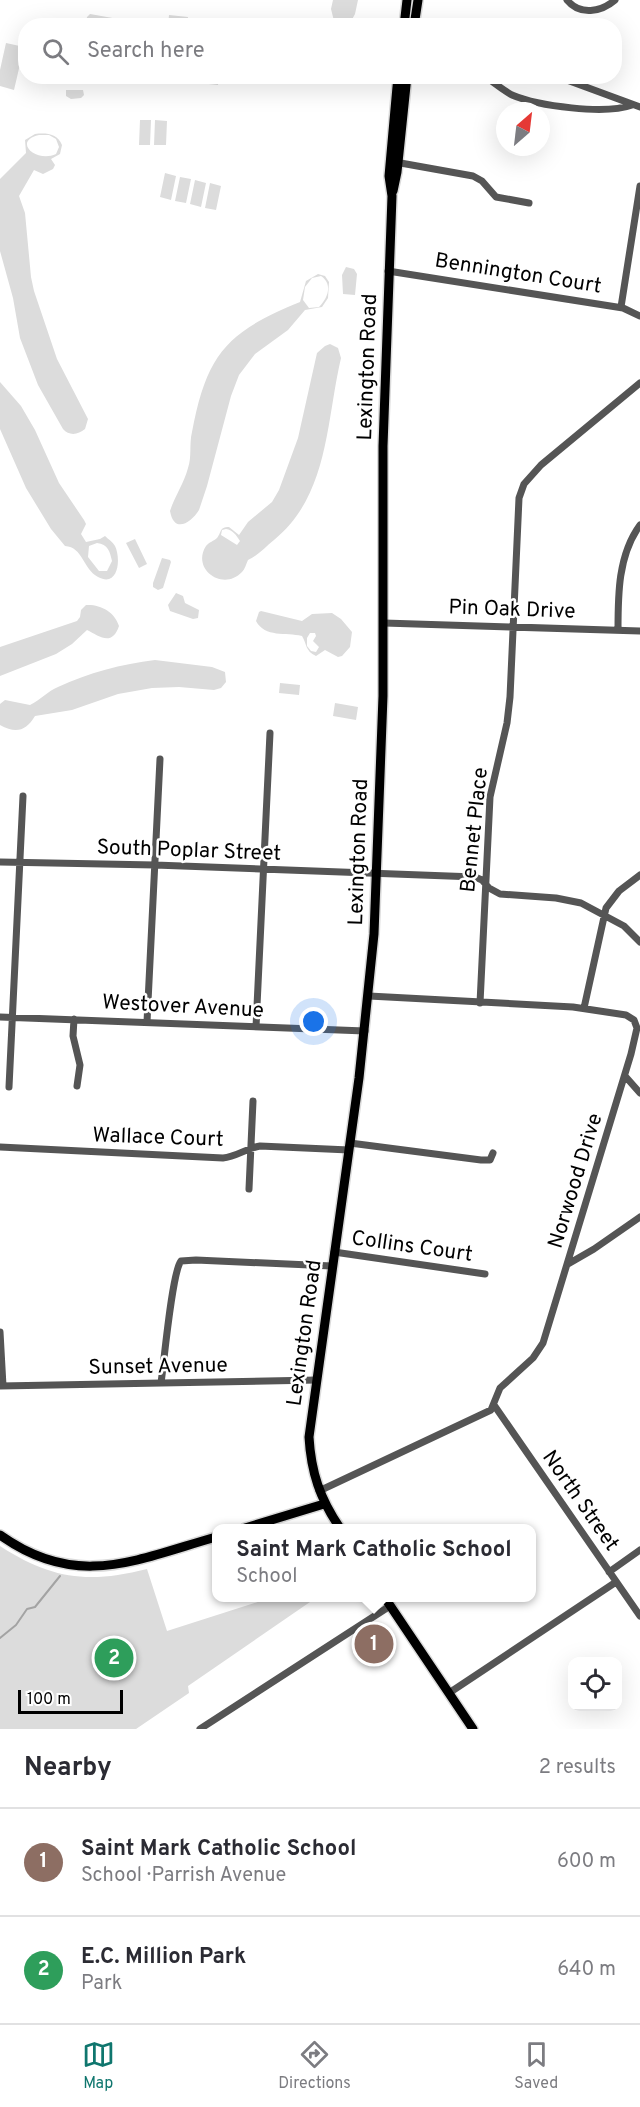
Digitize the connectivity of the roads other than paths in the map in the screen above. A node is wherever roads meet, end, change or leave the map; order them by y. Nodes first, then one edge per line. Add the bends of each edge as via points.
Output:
1 (407, 0) edge
2 (418, 0) edge
3 (567, 0) edge
4 (615, 0) edge
5 (405, 18) edge
6 (415, 18) edge
7 (398, 84) edge
8 (406, 84) edge
9 (497, 84) edge
10 (579, 84) edge
11 (632, 105) junction
12 (640, 107) edge
13 (394, 162) junction
14 (640, 186) edge
15 (529, 203) dead end
16 (388, 271) junction
17 (621, 307) junction
18 (640, 316) edge
19 (640, 383) edge
20 (640, 525) edge
21 (384, 623) junction
22 (513, 626) junction
23 (618, 630) junction
24 (640, 631) edge
25 (270, 733) dead end
26 (160, 759) dead end
27 (23, 796) dead end
28 (0, 862) edge
29 (19, 862) junction
30 (155, 865) junction
31 (264, 870) junction
32 (377, 873) junction
33 (640, 875) edge
34 (486, 884) junction
35 (604, 916) junction
36 (640, 942) edge
37 (369, 996) junction
38 (480, 1003) junction
39 (584, 1008) junction
40 (0, 1017) edge
41 (12, 1018) junction
42 (74, 1019) junction
43 (147, 1022) junction
44 (256, 1027) junction
45 (365, 1031) junction
46 (625, 1076) junction
47 (78, 1086) dead end
48 (9, 1087) dead end
49 (640, 1093) edge
50 (253, 1101) dead end
51 (349, 1146) junction
52 (0, 1147) edge
53 (251, 1148) junction
54 (493, 1153) dead end
55 (249, 1189) dead end
56 (640, 1216) edge
57 (334, 1252) junction
58 (568, 1264) junction
59 (332, 1266) junction
60 (485, 1274) dead end
61 (0, 1332) edge
62 (317, 1380) junction
63 (161, 1383) junction
64 (1, 1386) edge
65 (494, 1405) junction
66 (319, 1491) junction
67 (324, 1504) junction
68 (258, 1524) edge
69 (337, 1524) edge
70 (0, 1535) edge
71 (212, 1538) edge
72 (640, 1550) edge
73 (609, 1572) junction
74 (616, 1582) junction
75 (388, 1602) edge
76 (640, 1616) edge
77 (449, 1693) junction
78 (209, 1727) edge
79 (200, 1729) edge
80 (473, 1729) edge

1 - 5 main road
2 - 6 main road
3 - 4 street via 575,7 592,11
7 - 13 main road, Lexington Road
8 - 13 main road, Lexington Road
9 - 11 street via 514,96 544,104 594,109
10 - 11 street
11 - 12 street
13 - 15 street via 473,176 496,197
13 - 16 main road, Lexington Road via 389,176 392,196
14 - 17 street
16 - 17 street, Bennington Court
16 - 21 main road, Lexington Road
17 - 18 street, Bennington Court
19 - 22 street, Bennet Place via 541,465 521,490
20 - 23 street via 622,565
21 - 22 street, Pin Oak Drive
21 - 32 main road, Lexington Road
22 - 23 street, Pin Oak Drive
22 - 34 street, Bennet Place via 508,714 490,797
23 - 24 street, Pin Oak Drive
25 - 31 street
26 - 30 street
27 - 29 street
28 - 29 street, South Poplar Street
29 - 30 street, South Poplar Street
29 - 41 street
30 - 31 street, South Poplar Street
30 - 43 street
31 - 32 street, South Poplar Street
31 - 44 street
32 - 34 street, South Poplar Street via 475,877
32 - 37 main road, Lexington Road
33 - 35 street via 612,898
34 - 35 street, South Poplar Street via 500,894 574,901
34 - 38 street, Bennet Place
35 - 36 street, South Poplar Street via 624,926
35 - 39 street
37 - 38 street, Norwood Drive
37 - 45 main road, Lexington Road
38 - 39 street, Norwood Drive
39 - 46 street, Norwood Drive via 634,1020 636,1033
40 - 41 street, Westover Avenue
41 - 42 street, Westover Avenue
41 - 48 street
42 - 43 street, Westover Avenue
42 - 47 street via 73,1036 80,1065
43 - 44 street, Westover Avenue
44 - 45 street, Westover Avenue
45 - 51 main road, Lexington Road
46 - 49 street
46 - 58 street, Norwood Drive
50 - 53 street
51 - 53 street, Wallace Court
51 - 54 street, Wallace Court via 481,1160 490,1160
51 - 57 main road, Lexington Road
52 - 53 street, Wallace Court via 223,1158
53 - 55 street
56 - 58 street
57 - 59 main road, Lexington Road
57 - 60 street, Collins Court
58 - 65 street, Norwood Drive via 543,1343 533,1358 500,1388
59 - 62 main road, Lexington Road
59 - 63 street via 181,1261 174,1281
61 - 64 street
62 - 63 street, Sunset Avenue
62 - 66 main road, Lexington Road via 309,1437
63 - 64 street, Sunset Avenue
65 - 66 street, Norwood Drive via 474,1419
65 - 73 street, North Street
66 - 67 main road, Lexington Road
67 - 68 main road
67 - 69 main road, Lexington Road
70 - 71 main road via 47,1560 96,1567 115,1566
72 - 73 street
73 - 74 street, North Street
74 - 76 street, North Street
74 - 77 street
75 - 77 main road
75 - 78 street
77 - 80 main road
78 - 79 street

